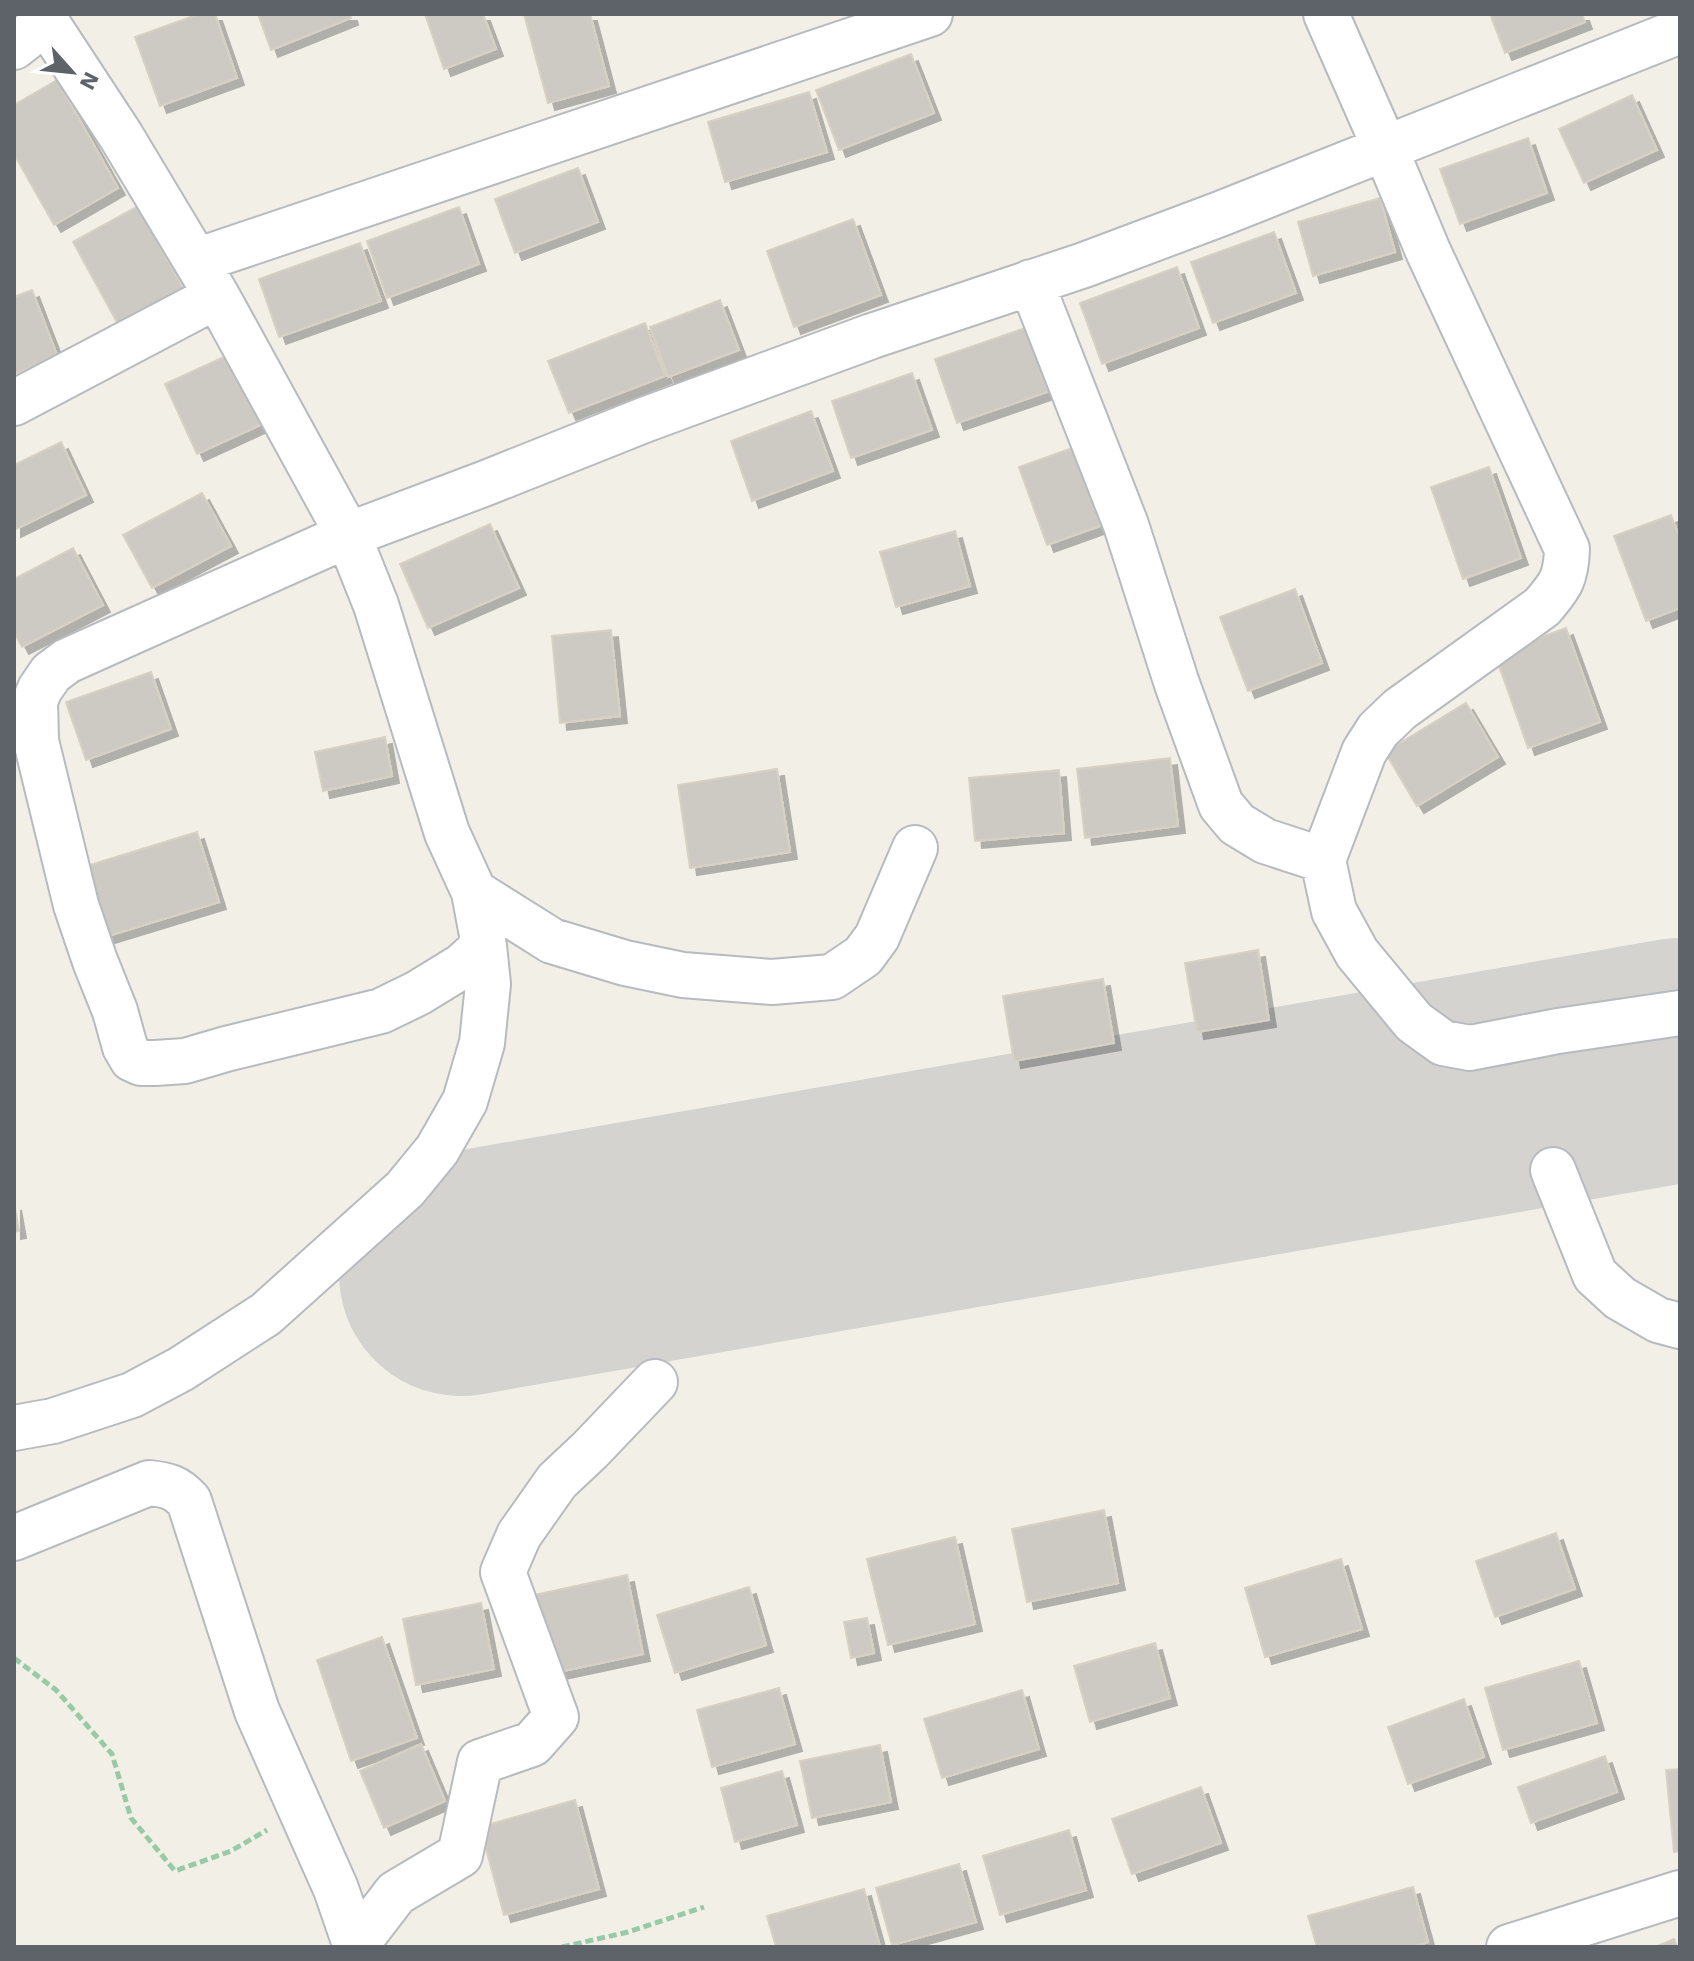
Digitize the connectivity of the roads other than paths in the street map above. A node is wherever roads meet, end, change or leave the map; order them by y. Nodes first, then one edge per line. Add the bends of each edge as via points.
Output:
1 (930, 14) edge
2 (1326, 14) edge
3 (34, 27) edge
4 (1680, 31) edge
5 (1385, 148) junction
6 (206, 278) junction
7 (1031, 282) junction
8 (14, 403) edge
9 (348, 535) junction
10 (915, 848) dead end
11 (1323, 860) junction
12 (474, 892) junction
13 (484, 946) junction
14 (1680, 1013) edge
15 (1553, 1170) dead end
16 (1680, 1326) edge
17 (655, 1382) dead end
18 (14, 1428) edge
19 (14, 1538) edge
20 (1680, 1893) edge
21 (356, 1946) edge
22 (1509, 1947) edge

1 - 6 street
2 - 5 street
3 - 6 street via 121,136
4 - 5 street
5 - 7 street
5 - 11 street via 1567,549 1566,569 1542,607 1378,730 1364,752
6 - 8 street
6 - 9 street
7 - 9 street via 644,420
7 - 11 street via 1126,525 1221,805 1237,824 1265,841
9 - 12 street via 376,605 447,833
9 - 13 street via 67,661 51,673 35,701 36,741 76,905 125,1047 141,1063 185,1061 381,1011 462,966
10 - 12 street via 877,937 863,956 832,977 772,982 683,975 625,963 552,941
11 - 14 street via 1334,911 1357,953 1414,1022 1443,1043 1470,1048
12 - 13 street
13 - 18 street via 488,984 482,1043 465,1101 437,1150 405,1189 266,1314 181,1369 132,1395
15 - 16 street via 1595,1275 1620,1298
17 - 21 street via 557,1481 519,1535 503,1572 556,1717 532,1744 480,1762 460,1855 396,1893
19 - 21 street via 149,1483 169,1486 189,1501 257,1711
20 - 22 street

